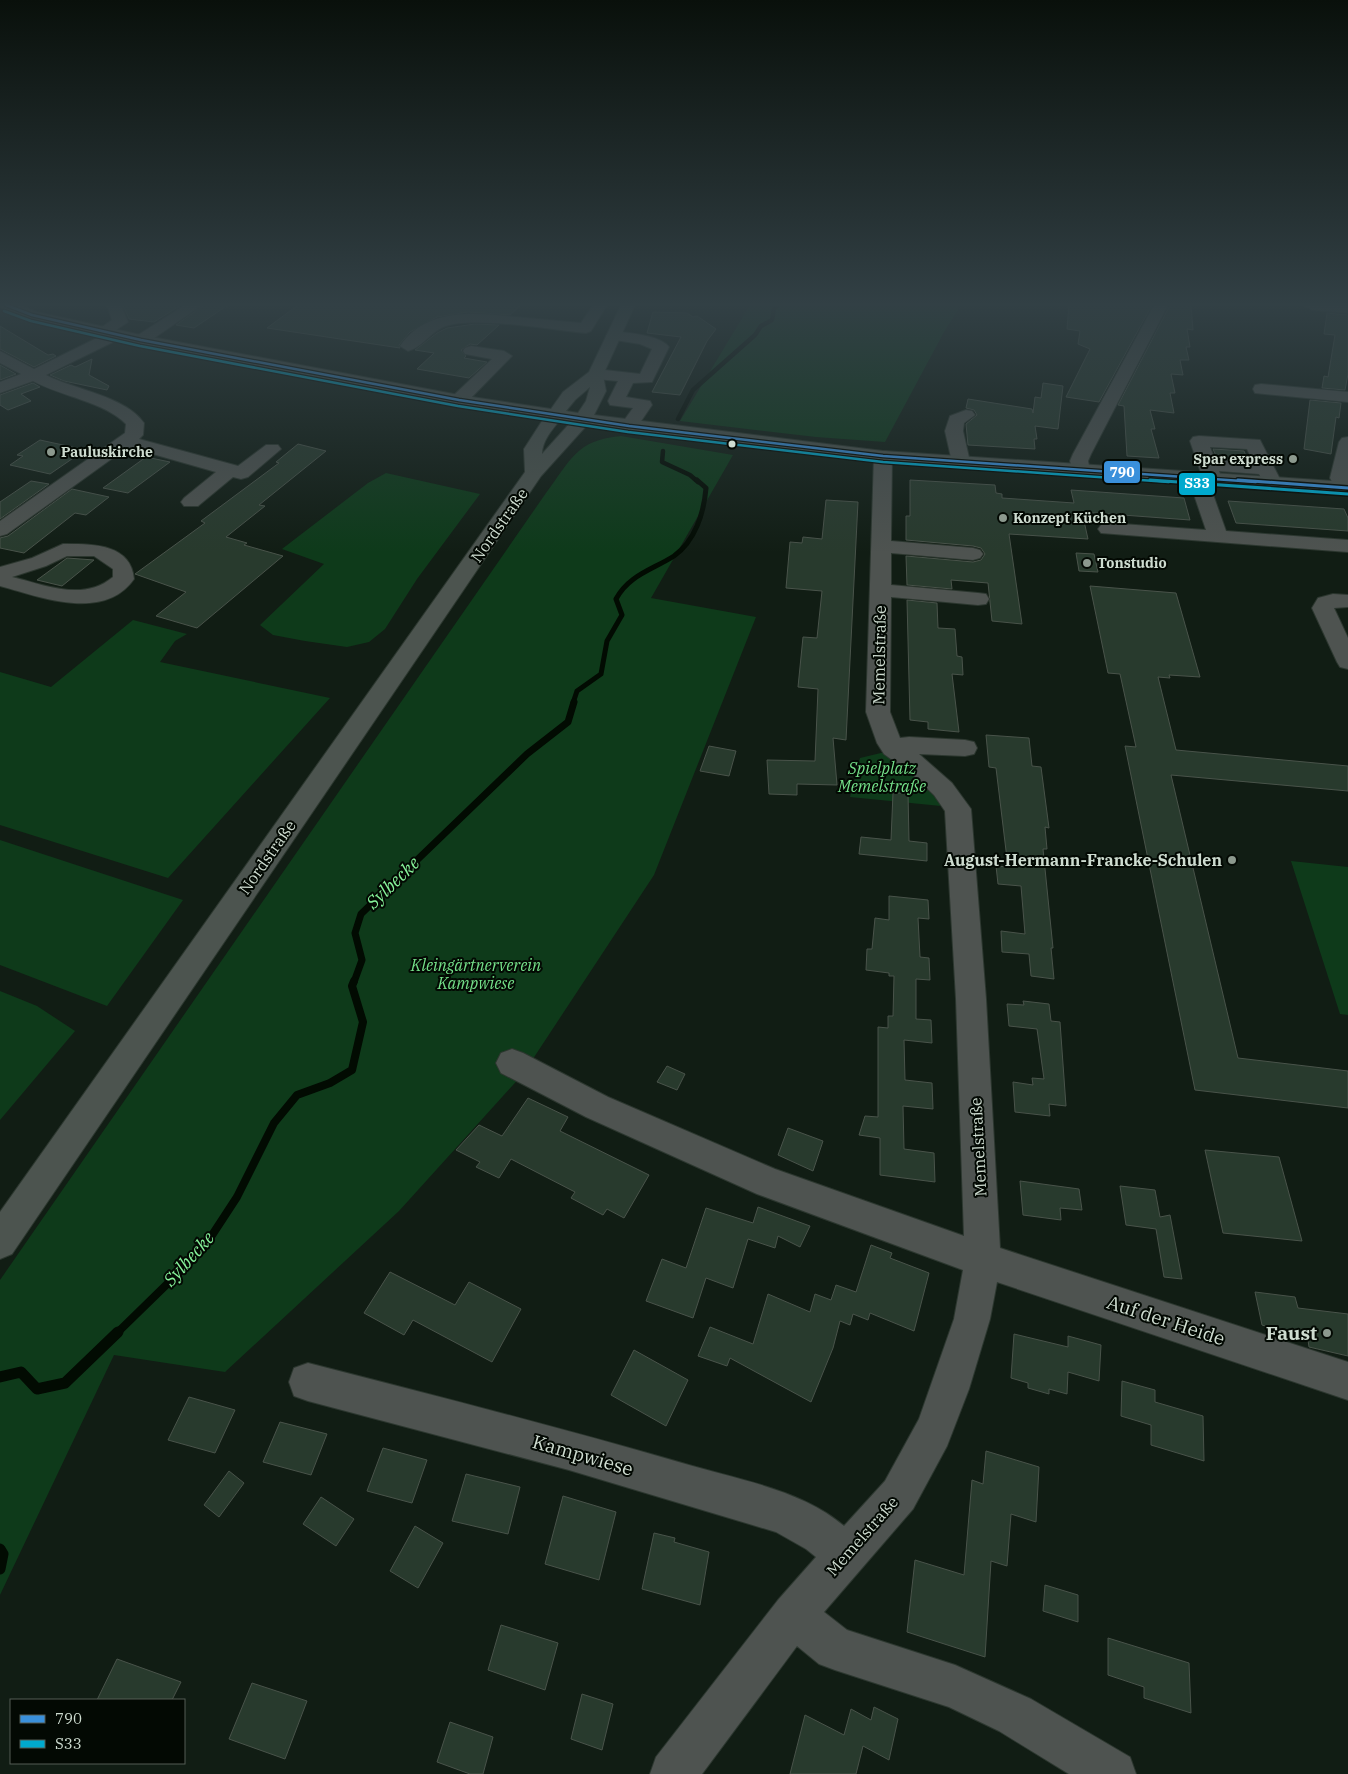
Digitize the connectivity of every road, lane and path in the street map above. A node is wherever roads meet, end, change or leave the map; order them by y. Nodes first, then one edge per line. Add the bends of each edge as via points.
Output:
1 (61, 388) edge
2 (394, 388) edge
3 (471, 388) edge
4 (580, 388) edge
5 (595, 388) edge
6 (623, 388) edge
7 (1117, 388) edge
8 (1261, 389) dead end
9 (1348, 397) edge
10 (459, 400) junction
11 (966, 415) dead end
12 (554, 416) junction
13 (580, 420) junction
14 (629, 426) junction
15 (125, 440) junction
16 (1348, 442) edge
17 (272, 449) dead end
18 (883, 456) junction
19 (961, 462) junction
20 (1205, 468) junction
21 (1266, 469) junction
22 (230, 470) junction
23 (1081, 470) junction
24 (534, 472) junction
25 (1346, 487) edge
26 (191, 502) dead end
27 (1108, 528) dead end
28 (0, 530) edge
29 (1218, 537) junction
30 (881, 546) junction
31 (1348, 546) edge
32 (973, 554) dead end
33 (0, 574) edge
34 (0, 580) edge
35 (881, 590) junction
36 (978, 598) dead end
37 (1348, 601) edge
38 (1348, 662) edge
39 (893, 748) junction
40 (965, 748) dead end
41 (512, 1064) dead end
42 (0, 1242) edge
43 (983, 1260) junction
44 (1348, 1381) edge
45 (308, 1382) dead end
46 (845, 1555) junction
47 (792, 1615) junction
48 (673, 1774) edge
49 (1113, 1774) edge

1 - 15 street via 129,415 135,423 134,435
2 - 10 main road
3 - 10 street
4 - 12 main road, Nordstraße
5 - 13 main road, Nordstraße via 593,402
6 - 14 street via 616,401 644,405
7 - 23 street via 1082,454 1079,461
8 - 9 street
10 - 12 main road
11 - 19 street via 956,420 954,430
12 - 13 main road
12 - 24 main road, Nordstraße via 534,449
13 - 14 main road
13 - 24 main road, Nordstraße via 557,451
14 - 18 main road
15 - 22 street
15 - 28 street
16 - 25 street via 1339,478
17 - 22 street via 241,473
18 - 19 main road
18 - 30 street, Memelstraße
19 - 23 main road
20 - 21 main road
20 - 21 street via 1199,441 1254,444
20 - 23 main road
20 - 29 street
21 - 25 main road
22 - 26 street
24 - 42 main road, Nordstraße
27 - 29 street
29 - 31 street
30 - 32 street
30 - 35 street, Memelstraße
33 - 34 street via 39,562 63,550 93,550 114,559 123,567 124,579 114,589 87,598
35 - 36 street
35 - 39 street, Memelstraße via 878,712 883,732
37 - 38 street via 1333,600 1324,608
39 - 40 street
39 - 43 street, Memelstraße via 922,769 958,809
41 - 43 street, Auf der Heide via 598,1107 769,1182
43 - 44 street, Auf der Heide
43 - 46 street, Memelstraße via 972,1319 933,1432 899,1495
45 - 46 street, Kampwiese via 569,1450 784,1514 821,1534
46 - 47 street, Memelstraße
47 - 48 street, Memelstraße
47 - 49 street via 835,1648 955,1687 1016,1715

